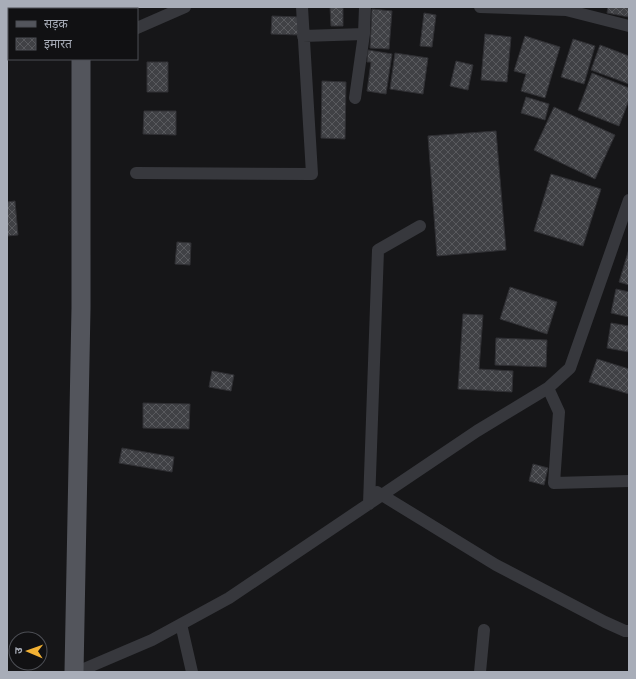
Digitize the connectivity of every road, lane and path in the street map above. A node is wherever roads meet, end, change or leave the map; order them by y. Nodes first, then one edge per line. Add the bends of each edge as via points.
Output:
1 (185, 7) edge
2 (302, 7) edge
3 (365, 7) edge
4 (480, 7) edge
5 (629, 26) edge
6 (138, 28) edge
7 (364, 34) junction
8 (303, 36) junction
9 (82, 60) edge
10 (355, 98) dead end
11 (136, 173) dead end
12 (629, 200) edge
13 (420, 226) dead end
14 (548, 388) junction
15 (629, 481) edge
16 (370, 487) junction
17 (382, 495) junction
18 (369, 504) junction
19 (181, 624) junction
20 (484, 630) dead end
21 (629, 630) edge
22 (75, 672) edge
23 (192, 672) edge
24 (480, 672) edge

1 - 6 street
2 - 8 street
3 - 7 street
4 - 5 street via 566,10
7 - 8 street
7 - 10 street
8 - 11 street via 312,174
9 - 22 main road
12 - 14 street via 570,368
13 - 16 street via 378,250
14 - 15 street via 559,412 554,483
14 - 17 street via 477,431
16 - 17 street
16 - 18 street
17 - 18 street
17 - 21 street via 496,565 605,622 625,631
18 - 19 street via 229,598
19 - 22 street via 152,640
19 - 23 street
20 - 24 street

